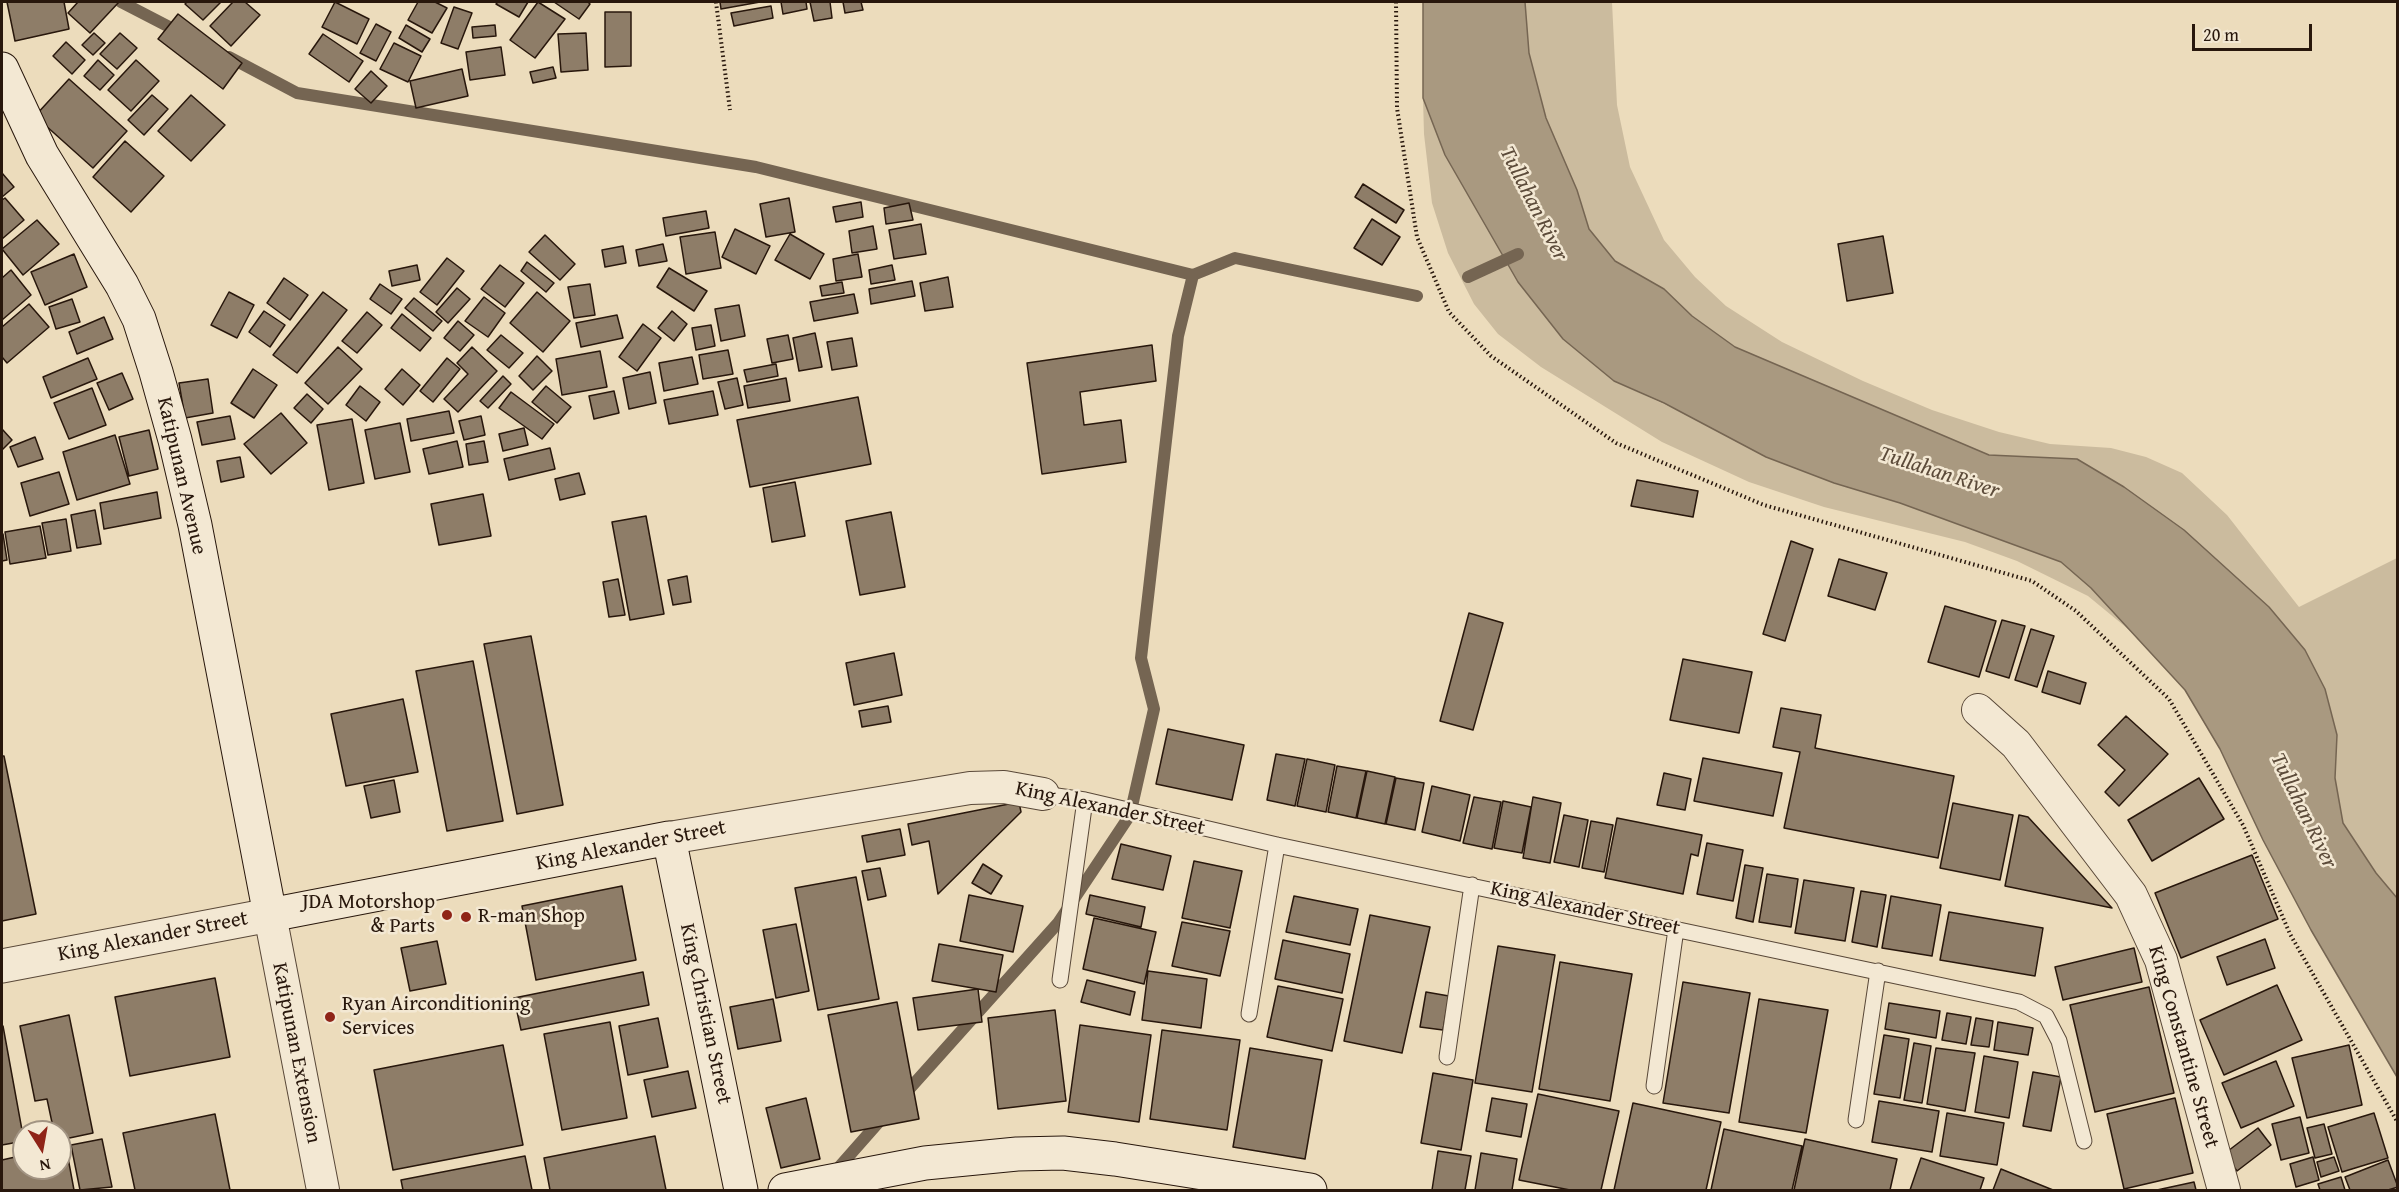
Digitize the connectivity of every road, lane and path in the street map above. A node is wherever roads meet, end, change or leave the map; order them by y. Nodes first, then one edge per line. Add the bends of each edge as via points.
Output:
1 (716, 2) edge
2 (1396, 2) edge
3 (2, 69) edge
4 (730, 110) dead end
5 (1978, 710) dead end
6 (1043, 794) joint
7 (1085, 800) junction
8 (669, 838) junction
9 (1277, 845) junction
10 (1472, 885) junction
11 (270, 915) junction
12 (1676, 929) junction
13 (2, 966) edge
14 (1878, 971) junction
15 (1060, 980) dead end
16 (1249, 1014) dead end
17 (1447, 1056) dead end
18 (1654, 1086) dead end
19 (1856, 1120) dead end
20 (2397, 1123) edge
21 (2084, 1141) dead end
22 (323, 1191) edge
23 (741, 1191) edge
24 (785, 1191) edge
25 (1310, 1191) edge
26 (2224, 1191) edge

1 - 4 path
2 - 20 path via 1397,108 1417,237 1449,312 1491,356 1616,443 1764,505 2032,581 2076,611 2169,699 2243,825 2290,934
3 - 11 main road, Katipunan Avenue via 42,155 122,285 139,319 156,372 195,525
5 - 26 street, King Constantine Street via 2016,744 2132,895 2161,960
6 - 7 lane, King Alexander Street
6 - 8 street, King Alexander Street via 1004,787 970,788
7 - 9 lane, King Alexander Street
7 - 15 lane
8 - 11 main road, King Alexander Street
8 - 23 main road, King Christian Street
9 - 10 lane, King Alexander Street
9 - 16 lane
10 - 12 lane, King Alexander Street
10 - 17 lane
11 - 13 main road, King Alexander Street
11 - 22 street, Katipunan Extension
12 - 14 lane, King Alexander Street
12 - 18 lane
14 - 19 lane
14 - 21 lane, King Alexander Street via 2019,1002 2046,1016 2059,1041
24 - 25 main road via 925,1163 1051,1153 1115,1159

